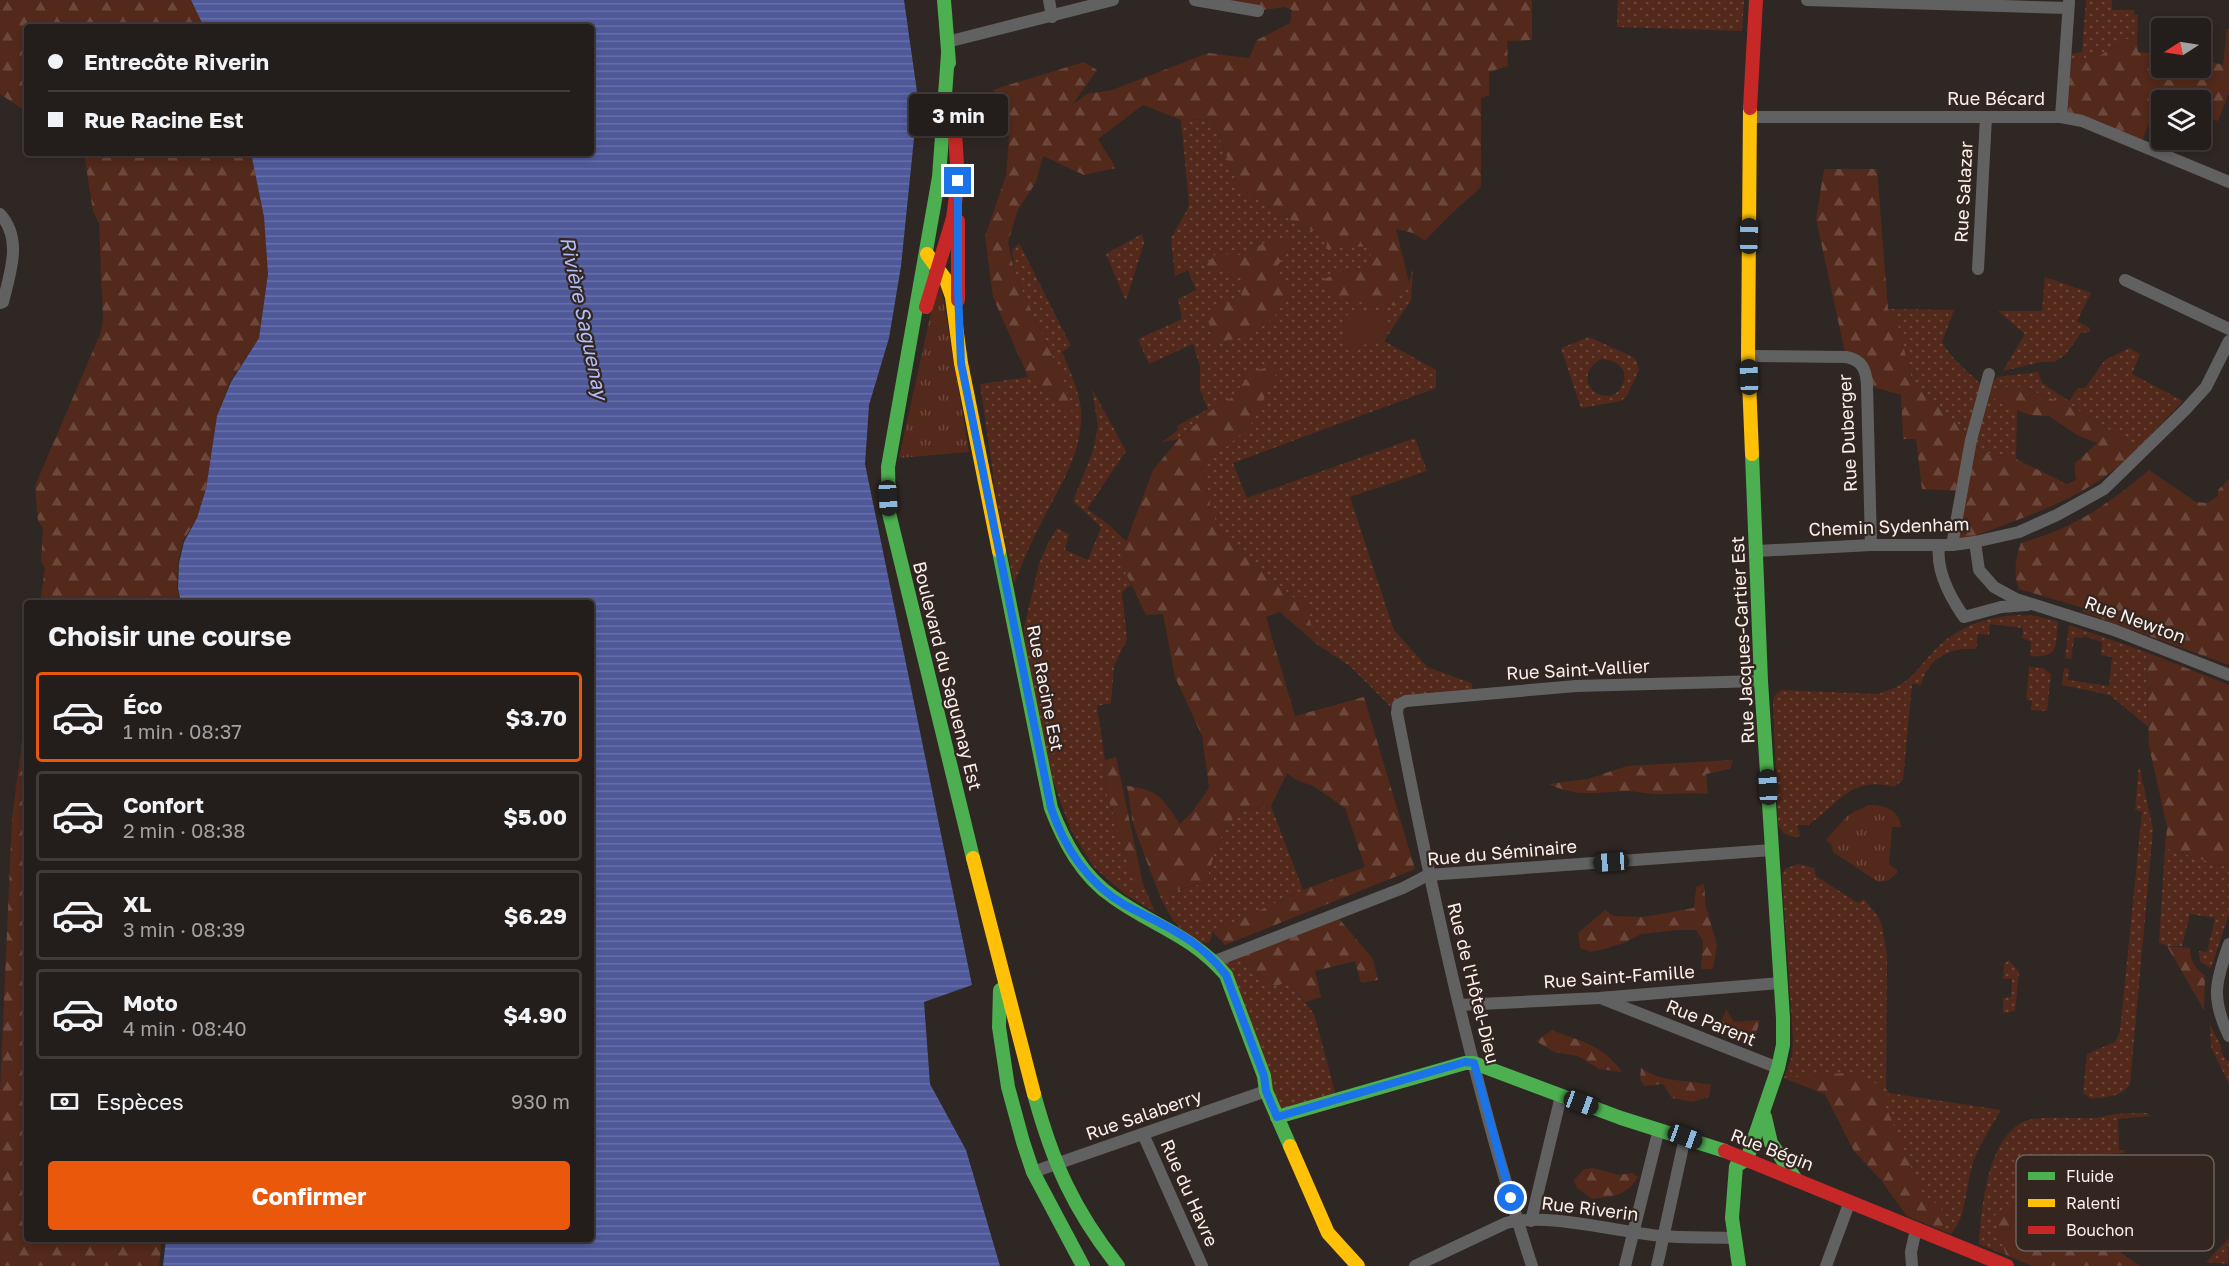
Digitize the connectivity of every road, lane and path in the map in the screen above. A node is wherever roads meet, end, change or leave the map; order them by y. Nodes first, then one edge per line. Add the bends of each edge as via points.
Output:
1 (944, 0) edge
2 (1049, 0) edge
3 (1113, 0) edge
4 (1195, 0) edge
5 (1756, 0) edge
6 (1807, 0) edge
7 (2068, 4) edge
8 (1258, 11) dead end
9 (1053, 17) junction
10 (948, 48) junction
11 (1750, 117) junction
12 (1986, 117) junction
13 (2061, 117) junction
14 (958, 181) junction
15 (2229, 182) edge
16 (0, 214) edge
17 (927, 254) junction
18 (1978, 269) dead end
19 (938, 271) junction
20 (2125, 280) dead end
21 (0, 303) edge
22 (2229, 328) edge
23 (2229, 341) edge
24 (959, 349) junction
25 (1748, 356) junction
26 (1989, 374) dead end
27 (904, 386) junction
28 (1975, 542) junction
29 (1870, 545) junction
30 (1946, 546) junction
31 (1757, 551) junction
32 (2028, 604) junction
33 (2229, 675) edge
34 (1761, 681) junction
35 (1398, 705) joint
36 (1772, 850) junction
37 (1428, 875) junction
38 (2229, 944) edge
39 (1215, 961) junction
40 (1001, 971) junction
41 (1781, 983) junction
42 (1599, 998) junction
43 (1460, 1005) junction
44 (2229, 1036) edge
45 (1474, 1063) junction
46 (1778, 1068) junction
47 (1266, 1091) junction
48 (1561, 1096) junction
49 (1764, 1107) junction
50 (1277, 1117) junction
51 (1659, 1129) junction
52 (1143, 1134) junction
53 (1685, 1137) junction
54 (1747, 1159) junction
55 (1056, 1164) junction
56 (1033, 1172) junction
57 (1796, 1179) junction
58 (1850, 1201) junction
59 (1517, 1220) junction
60 (1531, 1221) junction
61 (1916, 1229) junction
62 (1632, 1232) junction
63 (1663, 1236) junction
64 (1735, 1238) junction
65 (1966, 1249) junction
66 (2001, 1265) edge
67 (1083, 1266) edge
68 (1118, 1266) edge
69 (1202, 1266) edge
70 (1358, 1266) edge
71 (1415, 1266) edge
72 (1532, 1266) edge
73 (1625, 1266) edge
74 (1657, 1266) edge
75 (1739, 1266) edge
76 (1826, 1266) edge
77 (1912, 1266) edge
78 (1968, 1266) edge

1 - 10 main road, Boulevard du Saguenay Est
2 - 9 street
3 - 9 street
4 - 8 street
5 - 11 main road, Rue Jacques-Cartier Est
6 - 7 street
7 - 13 street
9 - 10 street
10 - 14 main road, Boulevard du Saguenay Est
10 - 17 main road, Boulevard du Saguenay Est via 939,177
11 - 12 street, Rue Bécard
11 - 25 main road, Rue Jacques-Cartier Est
12 - 13 street, Rue Bécard
12 - 18 street, Rue Salazar
13 - 15 street, Rue Bécard via 2082,121
14 - 19 main road, Boulevard du Saguenay Est via 953,218
14 - 24 main road, Rue Racine Est
16 - 21 street via 7,221 14,253
17 - 19 main road, Rue Racine Est
17 - 27 main road, Boulevard du Saguenay Est
19 - 24 main road, Rue Racine Est via 947,281
19 - 27 main road, Boulevard du Saguenay Est
20 - 22 street
23 - 28 street, Chemin Sydenham via 2206,387 2104,489 2019,532
24 - 39 main road, Rue Racine Est via 1051,808 1060,834 1074,858 1097,883 1122,903 1180,933
25 - 29 street, Rue Duberger via 1846,357 1863,365 1867,385
25 - 31 main road, Rue Jacques-Cartier Est
26 - 30 street
27 - 40 main road, Boulevard du Saguenay Est via 888,467 889,513
28 - 30 street, Chemin Sydenham
28 - 32 street, Rue Newton via 1978,570 1994,587
29 - 30 street, Chemin Sydenham
29 - 31 street, Chemin Sydenham
30 - 32 street, Rue Newton via 1938,556 1941,569 1964,616
31 - 34 main road, Rue Jacques-Cartier Est
32 - 33 street, Rue Newton via 2114,630
34 - 35 street, Rue Saint-Vallier via 1576,686 1406,701
34 - 36 main road, Rue Jacques-Cartier Est
35 - 37 street, Rue de l'Hôtel-Dieu
36 - 37 street, Rue du Séminaire
36 - 41 main road, Rue Jacques-Cartier Est
37 - 39 street, Rue du Séminaire via 1404,888
37 - 43 street, Rue de l'Hôtel-Dieu
38 - 44 street via 2217,990 2218,1008
39 - 47 main road, Rue Racine Est via 1226,975
40 - 55 main road, Boulevard du Saguenay Est
40 - 56 main road, Boulevard du Saguenay Est via 999,1027 1008,1087
41 - 42 street, Rue Saint-Famille
41 - 46 main road, Rue Jacques-Cartier Est via 1783,1045
42 - 43 street, Rue Saint-Famille
42 - 46 street, Rue Parent
43 - 45 street, Rue de l'Hôtel-Dieu
45 - 48 main road, Rue Bégin
45 - 50 main road via 1465,1062
45 - 59 street, Rue de l'Hôtel-Dieu
46 - 49 main road, Rue Jacques-Cartier Est
47 - 50 main road, Rue Racine Est
47 - 52 street, Rue Salaberry
48 - 51 main road, Rue Bégin
48 - 60 street
49 - 54 main road, Rue Jacques-Cartier Est
49 - 57 main road via 1766,1135
50 - 70 main road, Rue Racine Est via 1328,1233
51 - 53 main road, Rue Bégin
51 - 62 street
52 - 55 street, Rue Salaberry
52 - 69 street, Rue du Havre
53 - 54 main road, Rue Bégin
53 - 63 street
54 - 57 main road, Rue Bégin
54 - 64 main road, Rue Jacques-Cartier Est via 1736,1166 1732,1218
55 - 56 street, Rue Salaberry
55 - 68 main road, Boulevard du Saguenay Est via 1076,1207
56 - 67 main road, Boulevard du Saguenay Est
57 - 58 main road, Rue Bégin
58 - 61 main road, Rue Bégin
58 - 76 street
59 - 60 street, Rue Riverin
59 - 71 street, Rue Riverin
59 - 72 street, Rue de l'Hôtel-Dieu
60 - 62 street, Rue Riverin
61 - 65 main road, Rue Bégin
61 - 77 street
62 - 63 street, Rue Riverin
62 - 73 street
63 - 64 street, Rue Riverin
63 - 74 street
64 - 75 main road, Rue Jacques-Cartier Est
65 - 66 main road, Rue Bégin
65 - 78 main road

